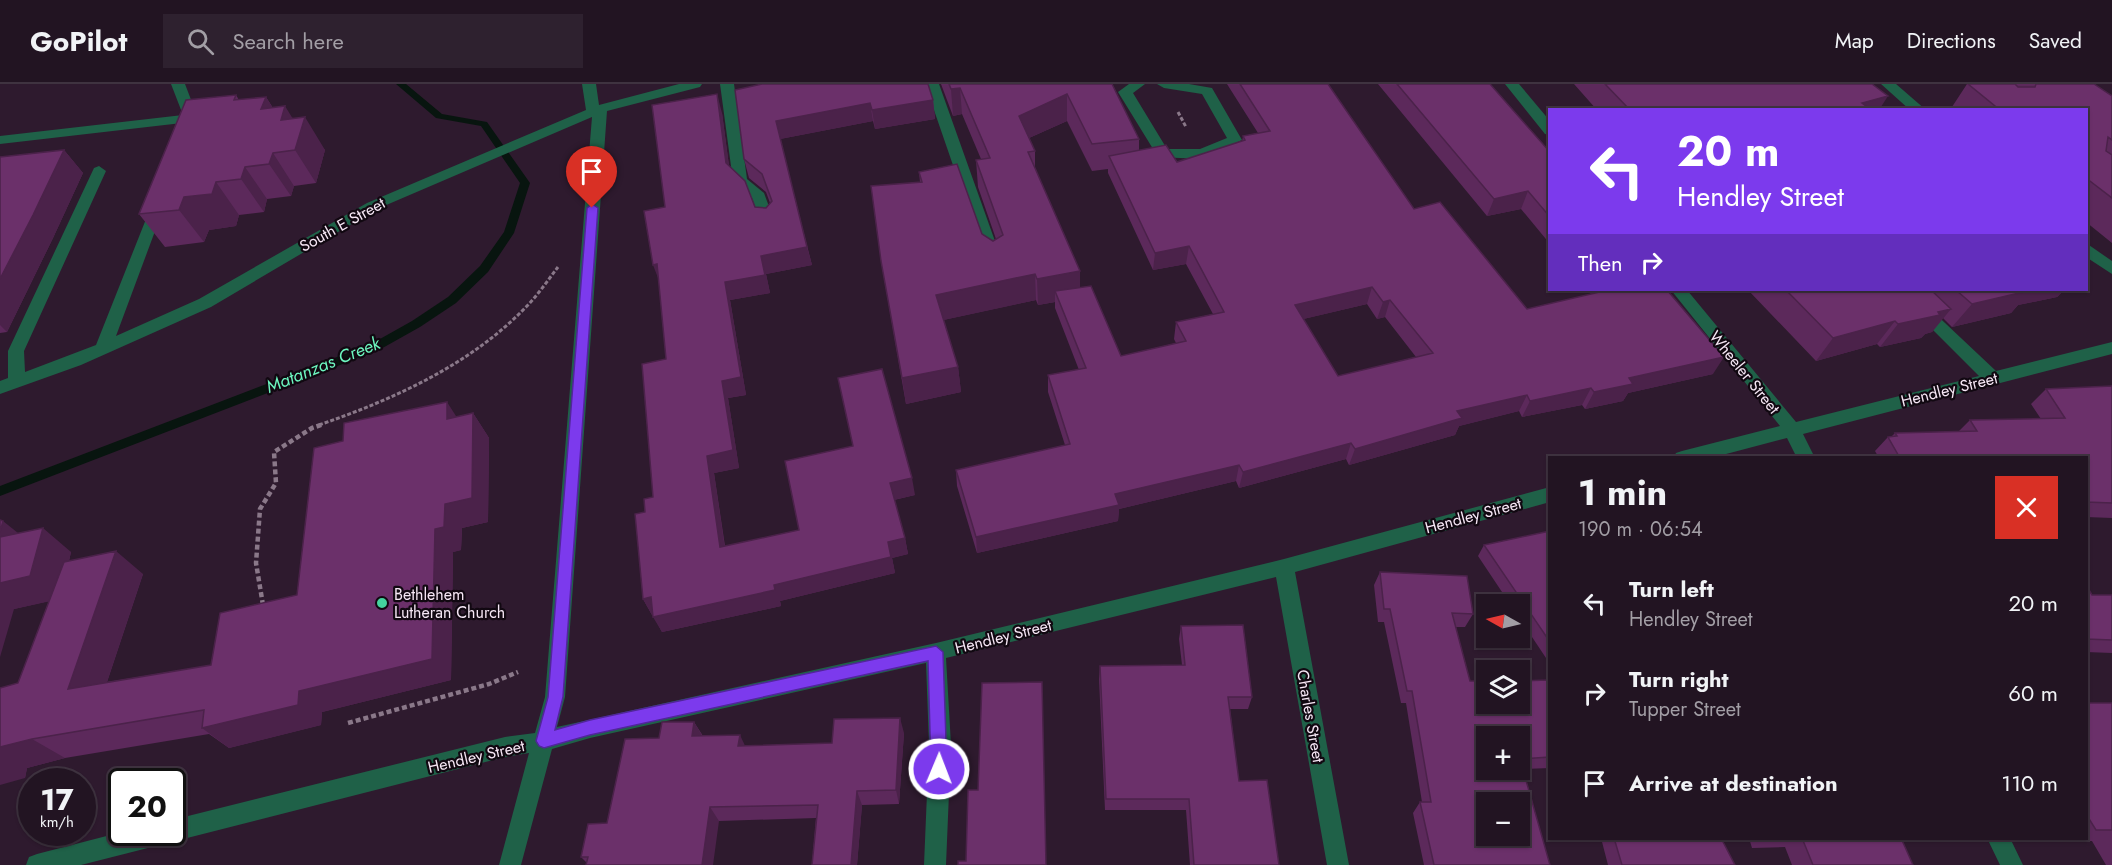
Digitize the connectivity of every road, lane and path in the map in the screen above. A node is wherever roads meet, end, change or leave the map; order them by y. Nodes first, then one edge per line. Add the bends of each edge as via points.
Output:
1 (178, 84) edge
2 (589, 84) edge
3 (695, 84) edge
4 (727, 84) edge
5 (932, 84) edge
6 (1138, 84) edge
7 (1164, 84) edge
8 (1512, 84) edge
9 (1888, 84) edge
10 (1917, 108) edge
11 (597, 111) junction
12 (191, 118) junction
13 (1548, 129) edge
14 (182, 140) edge
15 (0, 141) edge
16 (99, 171) dead end
17 (162, 195) edge
18 (766, 220) edge
19 (2088, 250) edge
20 (994, 260) edge
21 (562, 262) dead end
22 (2112, 269) edge
23 (1680, 291) edge
24 (1902, 291) edge
25 (103, 348) junction
26 (2112, 348) edge
27 (1992, 378) junction
28 (17, 382) junction
29 (0, 388) edge
30 (1791, 428) junction
31 (1689, 456) edge
32 (1805, 456) edge
33 (1548, 495) edge
34 (1284, 567) junction
35 (264, 612) edge
36 (936, 652) junction
37 (518, 672) dead end
38 (348, 723) dead end
39 (544, 741) junction
40 (186, 827) edge
41 (1999, 840) edge
42 (111, 846) edge
43 (37, 865) edge
44 (510, 865) edge
45 (935, 865) edge
46 (1338, 865) edge
47 (2012, 865) edge

1 - 12 street
2 - 11 street
3 - 11 street, South E Street
4 - 18 street via 740,181 759,196
5 - 20 street
6 - 7 street via 1125,92 1163,154 1202,154 1235,140 1207,91
8 - 13 street
9 - 10 street
11 - 25 street, South E Street via 372,206 205,303
11 - 39 street via 555,697
12 - 14 street
12 - 15 street
16 - 28 street via 16,351
17 - 25 street
19 - 22 street
21 - 35 path via 526,307 464,359 379,404 312,428 274,452 276,483 260,509 256,563
23 - 30 street, Wheeler Street
24 - 27 street
25 - 28 street, South E Street
26 - 27 street, Hendley Street
27 - 30 street, Hendley Street
28 - 29 street, South E Street
30 - 31 street, Hendley Street
30 - 32 street, Wheeler Street
33 - 34 street, Hendley Street
34 - 36 street, Hendley Street
34 - 46 street, Charles Street
36 - 39 street, Hendley Street
36 - 45 street via 940,745
37 - 38 path via 489,684
39 - 40 street, Hendley Street via 505,747
39 - 44 street
41 - 47 street
42 - 43 street

